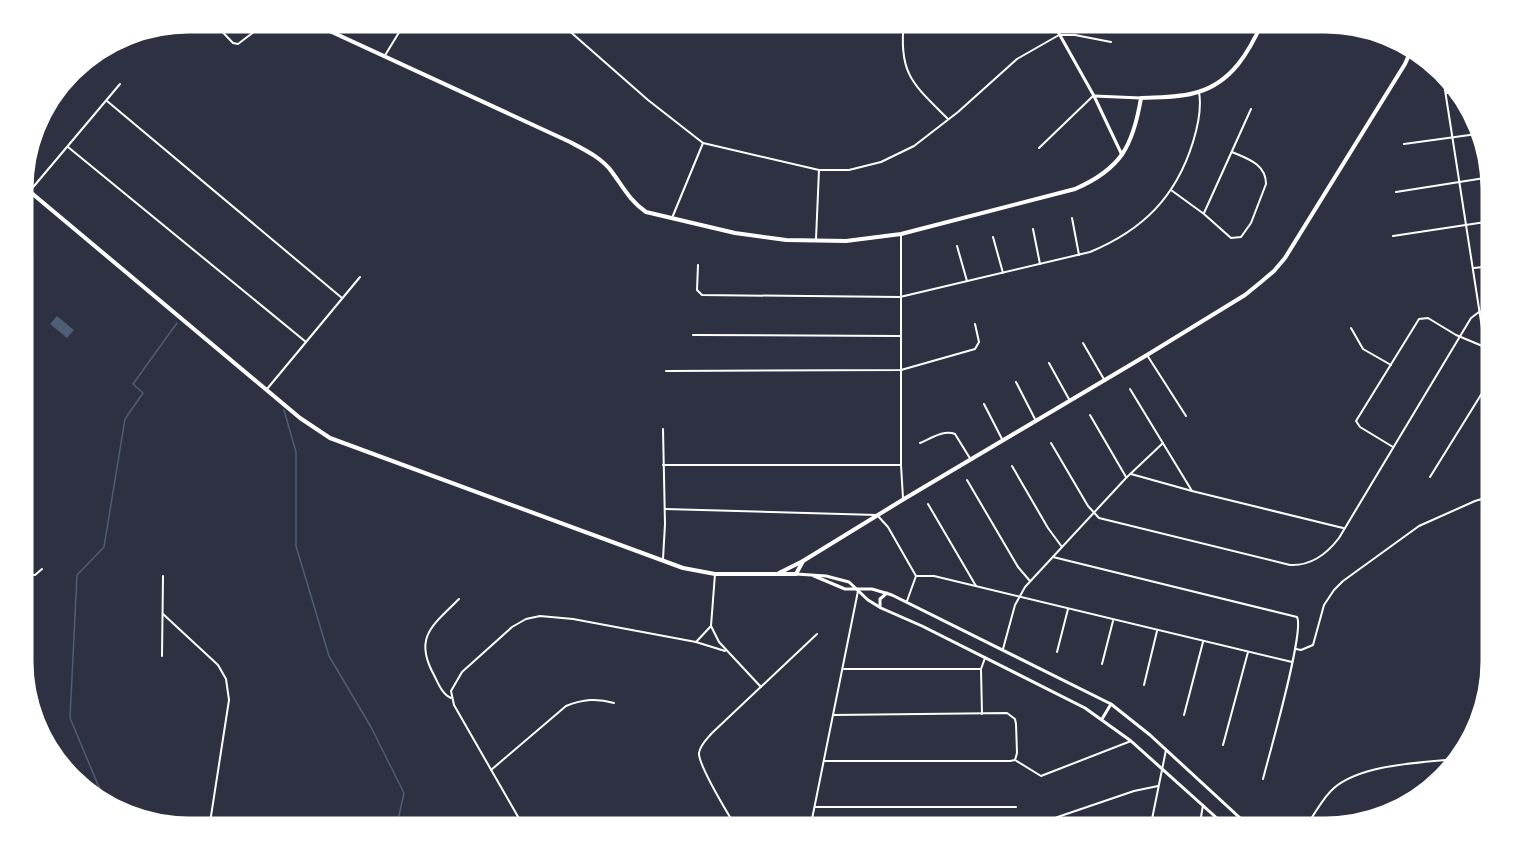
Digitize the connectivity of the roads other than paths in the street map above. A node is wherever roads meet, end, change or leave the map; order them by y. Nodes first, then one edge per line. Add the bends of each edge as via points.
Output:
1 (222, 32) edge
2 (254, 32) edge
3 (331, 32) edge
4 (399, 32) edge
5 (571, 32) edge
6 (903, 32) edge
7 (1058, 32) edge
8 (1258, 32) edge
9 (1059, 35) junction
10 (1111, 42) dead end
11 (1408, 56) edge
12 (384, 57) junction
13 (120, 84) dead end
14 (1445, 89) edge
15 (1198, 92) junction
16 (1449, 93) edge
17 (1446, 94) junction
18 (1094, 96) junction
19 (1141, 98) junction
20 (107, 101) junction
21 (1251, 109) dead end
22 (948, 119) junction
23 (1472, 135) edge
24 (1452, 137) junction
25 (703, 143) junction
26 (1404, 144) dead end
27 (68, 147) junction
28 (1039, 148) dead end
29 (1232, 152) junction
30 (1122, 155) junction
31 (819, 170) junction
32 (1481, 178) edge
33 (1459, 181) junction
34 (32, 190) edge
35 (1171, 190) junction
36 (1396, 192) dead end
37 (32, 194) edge
38 (1204, 214) junction
39 (1072, 218) dead end
40 (672, 219) junction
41 (1481, 222) edge
42 (1466, 224) junction
43 (1033, 229) dead end
44 (902, 234) junction
45 (1393, 236) dead end
46 (993, 237) dead end
47 (816, 240) junction
48 (957, 246) dead end
49 (1079, 255) junction
50 (1040, 264) junction
51 (698, 265) dead end
52 (1481, 267) edge
53 (1473, 268) junction
54 (1003, 273) junction
55 (360, 277) dead end
56 (967, 281) junction
57 (900, 297) junction
58 (342, 298) junction
59 (1479, 312) junction
60 (975, 324) dead end
61 (1481, 324) edge
62 (1351, 328) dead end
63 (693, 335) dead end
64 (900, 336) junction
65 (1460, 337) junction
66 (306, 342) junction
67 (1083, 343) dead end
68 (1481, 345) edge
69 (1147, 356) junction
70 (1049, 363) dead end
71 (1391, 364) junction
72 (901, 370) junction
73 (666, 371) dead end
74 (1105, 381) junction
75 (1016, 382) dead end
76 (267, 389) junction
77 (1130, 389) dead end
78 (1481, 395) edge
79 (1070, 401) junction
80 (984, 404) dead end
81 (1090, 415) dead end
82 (1186, 416) dead end
83 (1036, 421) junction
84 (663, 429) dead end
85 (1003, 441) junction
86 (920, 443) dead end
87 (1051, 443) dead end
88 (1163, 443) junction
89 (1393, 447) junction
90 (971, 460) junction
91 (663, 465) junction
92 (901, 465) junction
93 (1012, 466) dead end
94 (1131, 474) junction
95 (1430, 477) dead end
96 (1126, 478) junction
97 (967, 480) dead end
98 (1192, 491) junction
99 (904, 499) junction
100 (1481, 499) edge
101 (928, 504) dead end
102 (665, 509) junction
103 (1094, 513) junction
104 (877, 515) junction
105 (1345, 528) junction
106 (1062, 548) junction
107 (1053, 557) junction
108 (663, 559) junction
109 (803, 561) junction
110 (42, 569) dead end
111 (778, 573) junction
112 (715, 574) junction
113 (796, 574) junction
114 (32, 575) edge
115 (163, 576) dead end
116 (814, 576) junction
117 (916, 576) junction
118 (1030, 581) junction
119 (976, 586) junction
120 (858, 590) junction
121 (887, 593) junction
122 (1019, 597) junction
123 (459, 599) dead end
124 (907, 602) junction
125 (881, 608) junction
126 (1068, 609) junction
127 (163, 614) junction
128 (1113, 621) junction
129 (711, 626) junction
130 (1157, 631) junction
131 (817, 634) dead end
132 (696, 642) junction
133 (1203, 642) junction
134 (1003, 649) junction
135 (1296, 649) junction
136 (726, 651) junction
137 (1057, 652) dead end
138 (1248, 652) junction
139 (162, 656) dead end
140 (985, 657) junction
141 (1292, 662) junction
142 (1102, 664) dead end
143 (843, 669) junction
144 (981, 669) junction
145 (1144, 685) dead end
146 (761, 687) junction
147 (451, 698) junction
148 (614, 703) dead end
149 (1111, 704) junction
150 (982, 714) junction
151 (833, 715) junction
152 (1184, 715) dead end
153 (1102, 719) junction
154 (1131, 741) junction
155 (1223, 745) dead end
156 (1166, 750) junction
157 (1015, 760) junction
158 (1446, 760) edge
159 (824, 761) junction
160 (1162, 767) junction
161 (491, 770) junction
162 (1263, 779) dead end
163 (1158, 786) junction
164 (1203, 805) junction
165 (814, 807) junction
166 (1016, 807) dead end
167 (209, 818) edge
168 (519, 818) edge
169 (731, 818) edge
170 (812, 818) edge
171 (1055, 818) edge
172 (1152, 818) edge
173 (1201, 818) edge
174 (1217, 818) edge
175 (1240, 818) edge
176 (1312, 818) edge

1 - 2 street via 238,44
3 - 12 main road
4 - 12 street
5 - 25 street
6 - 22 street via 902,49 913,83
7 - 9 street
8 - 15 main road via 1242,61 1226,76
9 - 10 street
9 - 18 street
9 - 22 street via 1017,59
11 - 69 main road via 1274,271 1245,295
12 - 40 main road via 597,157 612,171 635,205
13 - 20 street
14 - 17 street
15 - 19 main road
15 - 35 street via 1200,107 1195,134
16 - 17 street
17 - 24 street
18 - 19 street
18 - 28 street
18 - 30 street
19 - 30 main road via 1136,126
20 - 27 street
20 - 58 street
21 - 29 street
22 - 31 street via 914,146 881,162 849,170
23 - 24 street
24 - 26 street
24 - 33 street
25 - 31 street
25 - 40 street
27 - 34 street
27 - 66 street
29 - 38 street
29 - 38 street via 1256,163 1266,178 1251,223 1244,234 1234,239
30 - 44 main road via 1103,174 1075,189
31 - 47 street
32 - 33 street
33 - 36 street
33 - 42 street
35 - 38 street
35 - 49 street via 1135,229
37 - 76 main road
39 - 49 street
40 - 47 main road via 786,240
41 - 42 street
42 - 45 street
42 - 53 street
43 - 50 street
44 - 47 main road via 846,241
44 - 57 street
46 - 54 street
48 - 56 street
49 - 50 street
50 - 54 street
51 - 57 street via 697,290 702,295
52 - 53 street
53 - 59 street
54 - 56 street
55 - 58 street
56 - 57 street
57 - 64 street
58 - 66 street
59 - 61 street
59 - 65 street
60 - 72 street via 979,342 975,349
62 - 71 street via 1363,349
63 - 64 street
64 - 72 street
65 - 68 street
65 - 71 street via 1422,318
65 - 89 street
66 - 76 street
67 - 74 street
69 - 74 main road
69 - 82 street
70 - 79 street
71 - 89 street via 1356,422
72 - 73 street
72 - 92 street
74 - 79 main road
75 - 83 street
76 - 108 main road via 330,438
77 - 88 street
78 - 95 street
79 - 83 main road
80 - 85 street
81 - 96 street
83 - 85 main road
84 - 91 street
85 - 90 main road
86 - 90 street via 953,432
87 - 103 street
88 - 94 street
88 - 98 street
89 - 105 street
90 - 99 main road
91 - 92 street
91 - 102 street
92 - 99 street
93 - 106 street
94 - 96 street
94 - 98 street
96 - 103 street
97 - 118 street
98 - 105 street
99 - 104 main road
100 - 135 street via 1419,526 1351,575 1328,598 1313,645
101 - 119 street
102 - 104 street
102 - 108 street
103 - 105 street via 1108,521 1290,565 1318,558
103 - 106 street
104 - 109 main road
104 - 117 street
106 - 107 street
107 - 118 street
107 - 135 street via 1297,617
108 - 112 main road
109 - 111 main road
109 - 113 main road
110 - 114 street
111 - 112 main road
111 - 113 main road
112 - 129 street
113 - 116 street
115 - 127 street
116 - 120 street
116 - 120 street via 842,580
117 - 119 street
117 - 124 street
118 - 122 street
119 - 122 street
120 - 121 street via 872,588
120 - 125 street
120 - 143 street
121 - 124 street
121 - 125 street via 880,599
122 - 126 street
122 - 134 street
123 - 147 street via 433,625 424,651 444,693
124 - 134 street
125 - 140 street
126 - 128 street
126 - 137 street
127 - 139 street
127 - 167 street via 218,665 226,679 229,700
128 - 130 street
128 - 142 street
129 - 132 street
129 - 136 street
130 - 133 street
130 - 145 street
131 - 146 street
132 - 136 street
132 - 147 street via 573,619 526,619 462,672
133 - 138 street
133 - 152 street
134 - 149 street
135 - 141 street
136 - 146 street
138 - 141 street
138 - 155 street
140 - 144 street
140 - 153 street
141 - 162 street
143 - 144 street
143 - 151 street
144 - 150 street
146 - 169 street via 712,734 699,755
147 - 161 street
148 - 161 street via 592,699 566,706
149 - 153 street
149 - 156 street
150 - 151 street
150 - 157 street via 1007,713 1015,719
151 - 159 street
153 - 154 street
154 - 157 street via 1046,775 1039,776
154 - 160 street
156 - 160 street
156 - 175 street
157 - 159 street
158 - 176 street via 1373,771 1347,780 1333,789
159 - 165 street
160 - 163 street
160 - 164 street
161 - 168 street
163 - 171 street
163 - 172 street
164 - 173 street
164 - 174 street
165 - 166 street
165 - 170 street

